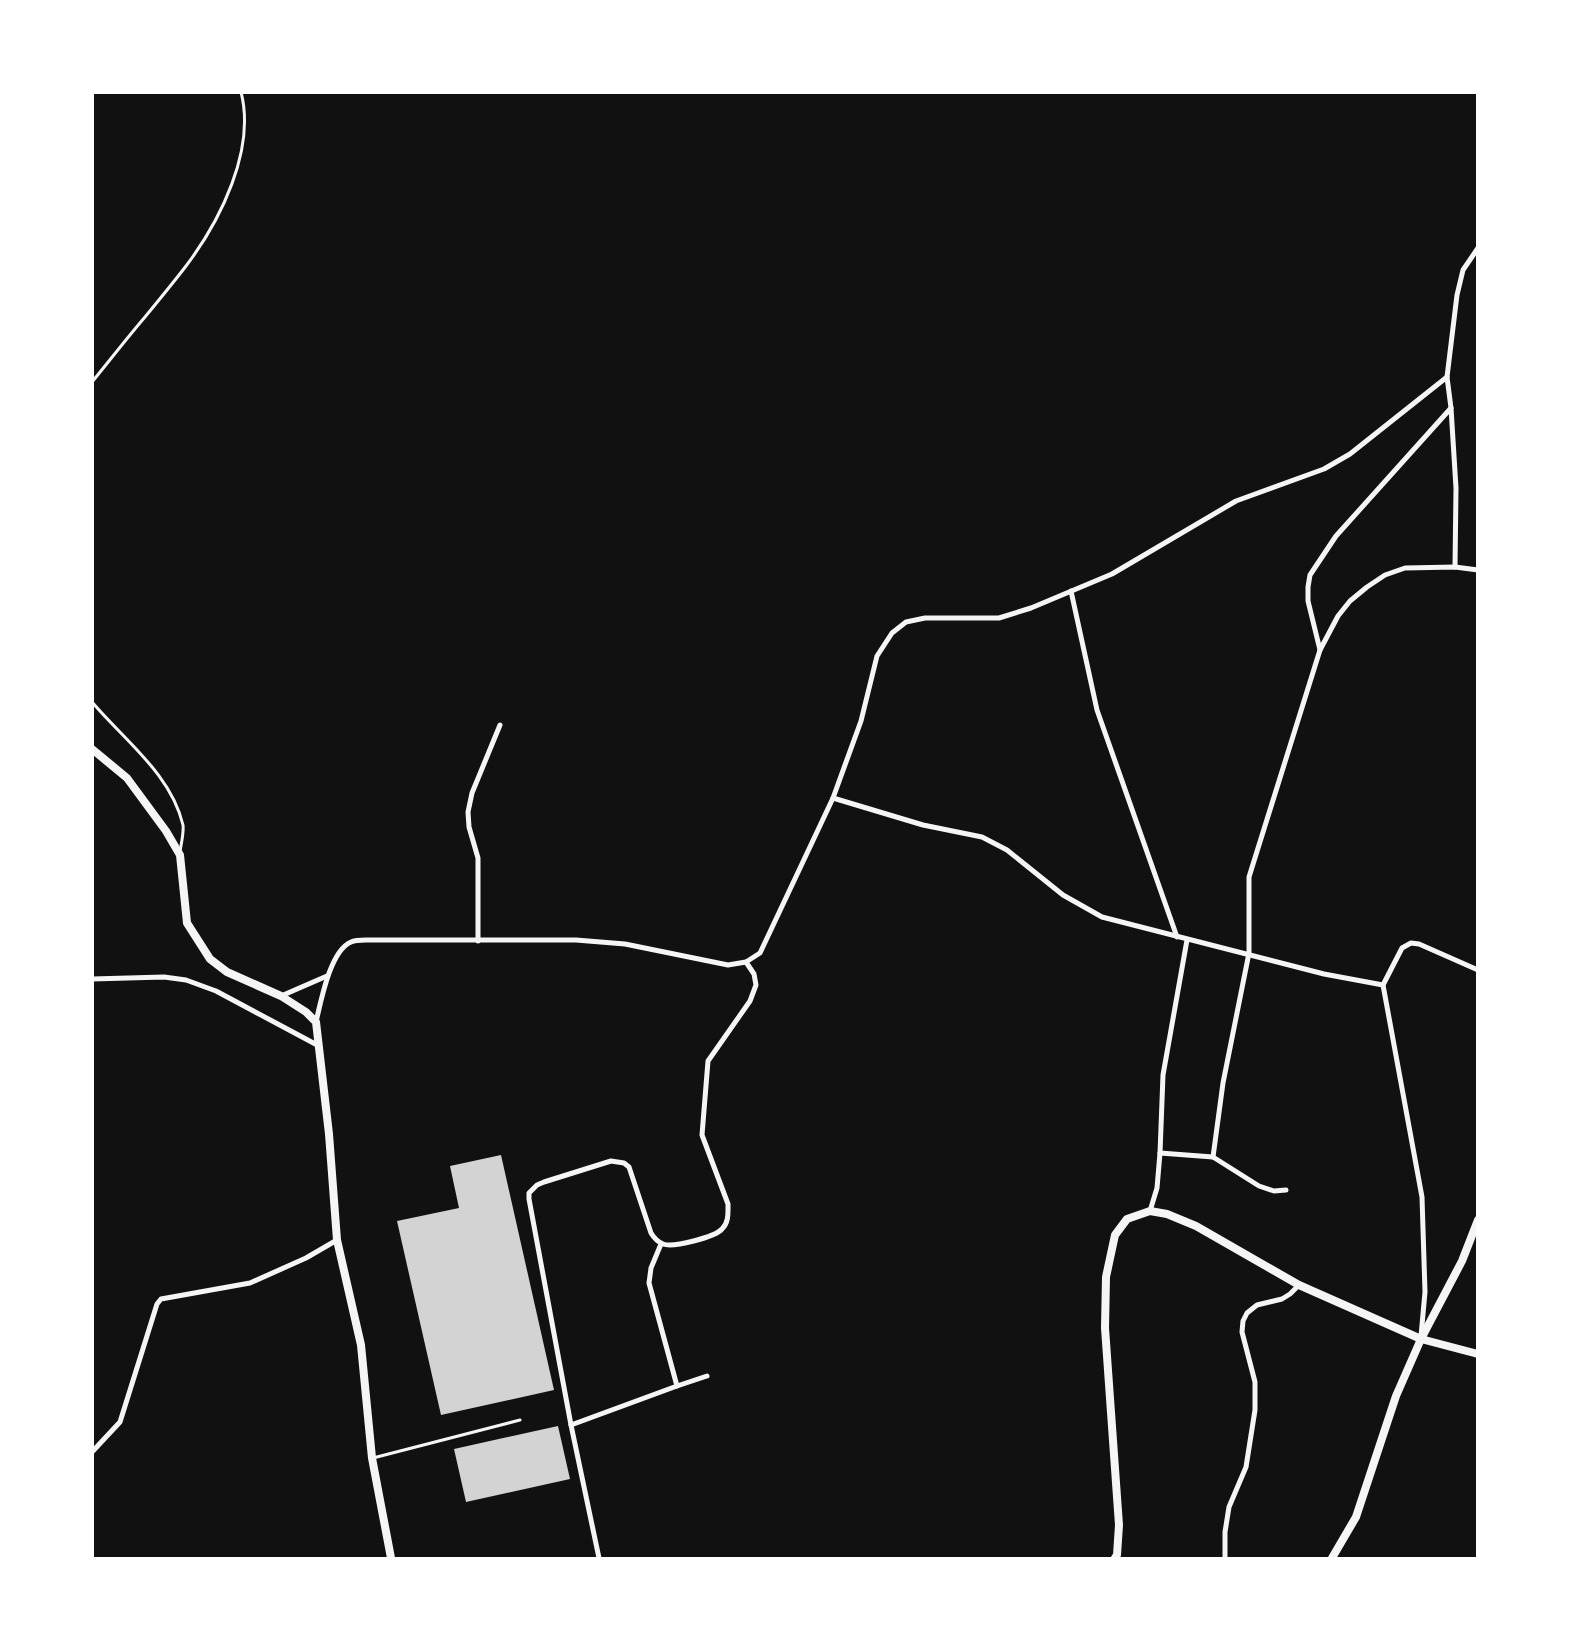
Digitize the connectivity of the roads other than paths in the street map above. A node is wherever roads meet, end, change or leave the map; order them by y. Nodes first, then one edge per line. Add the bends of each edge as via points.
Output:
1 (241, 92) edge
2 (1478, 248) edge
3 (1446, 377) junction
4 (92, 382) edge
5 (1451, 408) junction
6 (1456, 568) junction
7 (1478, 570) edge
8 (1071, 591) junction
9 (1320, 650) junction
10 (92, 702) edge
11 (500, 725) dead end
12 (92, 749) edge
13 (833, 798) junction
14 (180, 855) junction
15 (1177, 937) junction
16 (1187, 940) junction
17 (478, 941) junction
18 (1249, 954) junction
19 (746, 962) junction
20 (1478, 970) edge
21 (327, 976) junction
22 (92, 979) edge
23 (1384, 985) junction
24 (281, 996) junction
25 (316, 1022) junction
26 (319, 1046) junction
27 (1160, 1153) junction
28 (1213, 1157) junction
29 (1286, 1190) dead end
30 (1150, 1211) junction
31 (1478, 1220) edge
32 (337, 1240) junction
33 (661, 1244) junction
34 (1299, 1285) junction
35 (1421, 1340) junction
36 (1478, 1354) edge
37 (707, 1376) dead end
38 (677, 1386) junction
39 (520, 1420) dead end
40 (571, 1425) junction
41 (92, 1452) edge
42 (372, 1458) junction
43 (391, 1558) edge
44 (599, 1558) edge
45 (1115, 1558) edge
46 (1225, 1558) edge
47 (1332, 1558) edge

1 - 4 lane via 245,130 239,167 223,206 187,265
2 - 3 street via 1463,270
3 - 5 street
3 - 8 street via 1350,454 1324,469 1236,501 1112,574
5 - 6 street
5 - 9 street via 1336,536 1310,575 1308,601
6 - 7 street
6 - 9 street via 1405,568 1385,575 1350,601
8 - 13 street via 999,618 925,618 906,622 892,633 877,656 861,721
8 - 15 street via 1097,710
9 - 18 street via 1249,877
10 - 14 lane via 148,761 172,795 183,827
11 - 17 street via 472,793 468,812 478,858
12 - 14 street via 127,778
13 - 15 street via 923,825 982,837 1007,850 1063,895 1102,917
13 - 19 street via 760,953
14 - 24 street via 187,923 210,959 228,972
15 - 16 street
16 - 18 street
16 - 27 street via 1163,1075
17 - 19 street via 586,941 624,944 728,965
17 - 21 street via 351,941 340,950
18 - 23 street via 1324,974
18 - 28 street via 1223,1083
19 - 33 street via 754,974 756,985 750,1000 708,1061 702,1135 728,1204 727,1222 716,1234 678,1244
20 - 23 street via 1411,943 1402,948
21 - 24 street
21 - 25 street
22 - 26 street via 164,977 186,980 216,991
23 - 35 street via 1422,1197 1425,1292
24 - 25 street
25 - 26 street
26 - 32 street
27 - 28 street
27 - 30 street via 1157,1188
28 - 29 street via 1259,1186 1274,1191
30 - 34 street via 1196,1226
30 - 45 street via 1127,1219 1115,1235 1106,1277 1105,1328 1119,1525
31 - 35 street via 1462,1261
32 - 41 street via 250,1283 161,1298 156,1304 120,1422
32 - 42 street via 360,1345
33 - 38 street via 651,1268 650,1283
33 - 40 street via 652,1234 629,1167 624,1163 611,1161 536,1185 529,1193
34 - 35 street
34 - 46 street via 1282,1299 1257,1305 1247,1313 1243,1322 1242,1332 1255,1382 1255,1410 1246,1467 1229,1507
35 - 36 street
35 - 47 street via 1396,1396 1356,1517
37 - 38 street
38 - 40 street
39 - 42 lane
40 - 44 street
42 - 43 street

